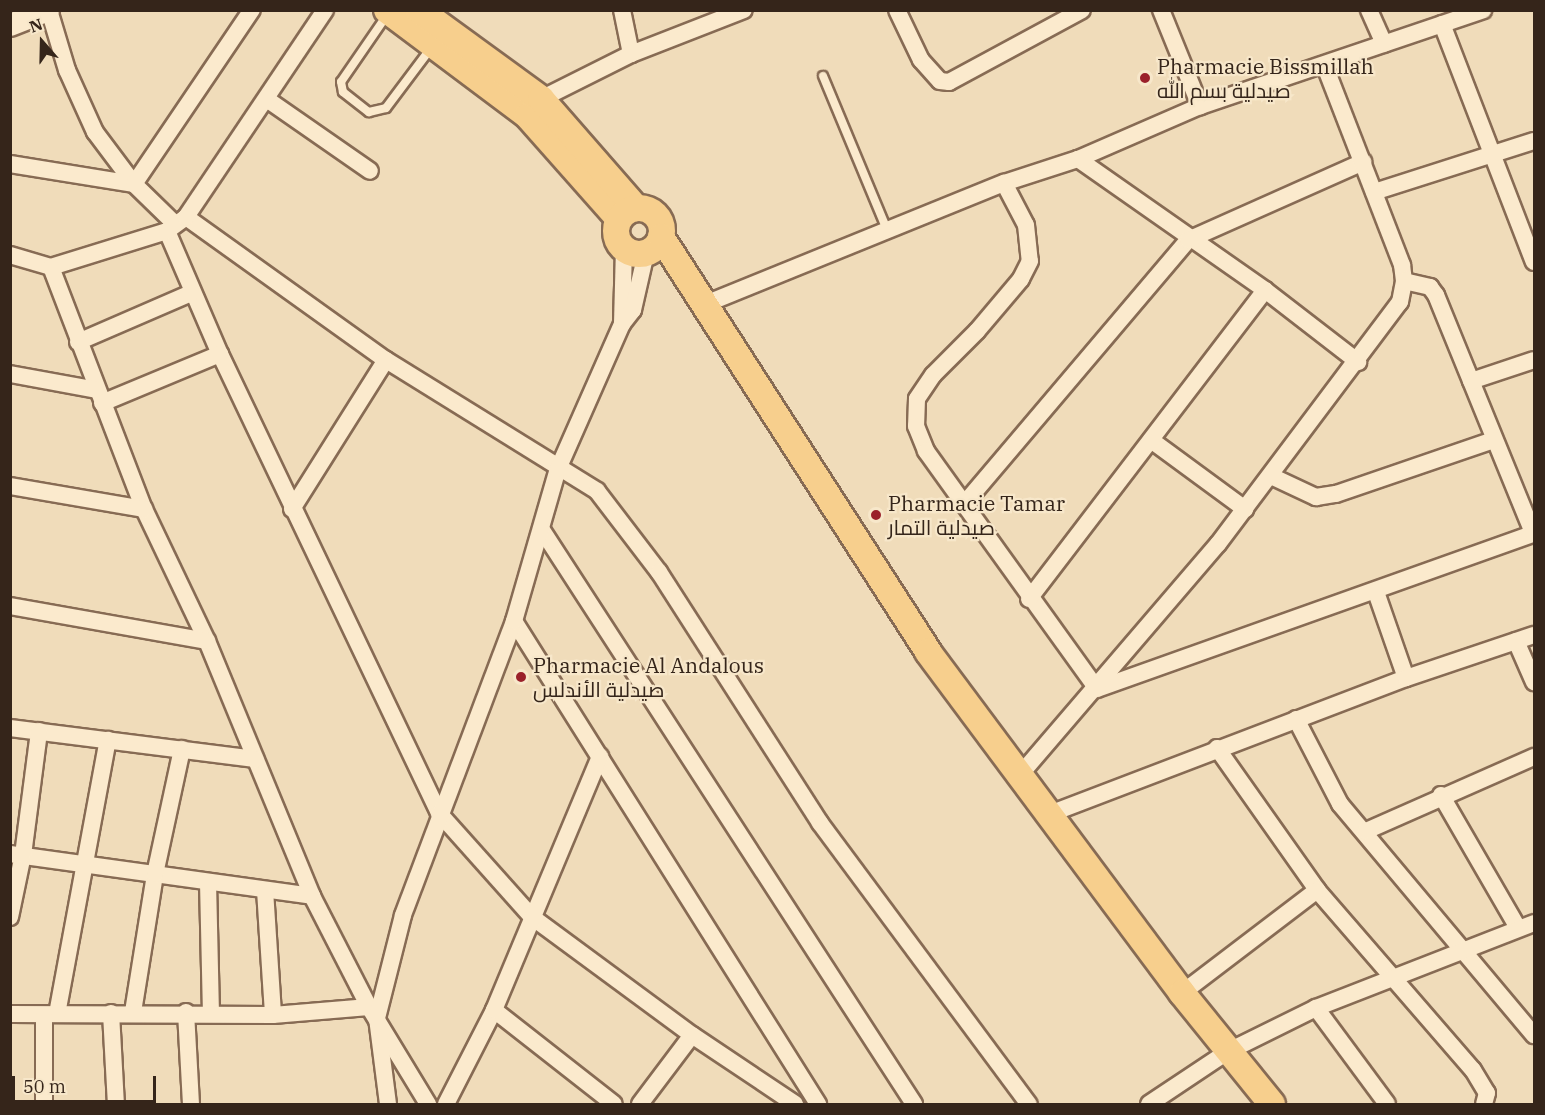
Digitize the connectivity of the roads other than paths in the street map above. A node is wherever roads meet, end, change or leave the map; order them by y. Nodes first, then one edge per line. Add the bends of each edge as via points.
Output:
1 (49, 10) edge
2 (252, 10) edge
3 (326, 10) edge
4 (419, 10) edge
5 (622, 10) edge
6 (744, 10) edge
7 (897, 10) edge
8 (1082, 10) edge
9 (1161, 10) edge
10 (1369, 10) edge
11 (1483, 10) edge
12 (388, 11) edge
13 (1442, 24) junction
14 (10, 26) edge
15 (435, 43) junction
16 (1384, 44) junction
17 (631, 54) junction
18 (1325, 66) junction
19 (823, 76) dead end
20 (541, 99) junction
21 (268, 100) junction
22 (1200, 106) junction
23 (1534, 141) edge
24 (1490, 155) junction
25 (1078, 159) junction
26 (1363, 162) junction
27 (10, 164) edge
28 (370, 171) dead end
29 (1004, 183) junction
30 (134, 184) junction
31 (1374, 192) junction
32 (627, 213) junction
33 (176, 224) junction
34 (887, 230) junction
35 (1188, 240) junction
36 (645, 248) junction
37 (10, 255) edge
38 (1534, 262) edge
39 (51, 267) junction
40 (1404, 281) junction
41 (1265, 290) junction
42 (191, 293) junction
43 (697, 296) junction
44 (78, 342) junction
45 (220, 354) junction
46 (386, 360) junction
47 (1534, 360) edge
48 (1358, 362) junction
49 (10, 374) edge
50 (1471, 381) junction
51 (99, 397) junction
52 (1151, 440) junction
53 (1494, 440) junction
54 (558, 469) junction
55 (1271, 476) junction
56 (10, 486) edge
57 (965, 503) junction
58 (144, 509) junction
59 (292, 509) junction
60 (1245, 509) junction
61 (542, 530) junction
62 (1534, 533) edge
63 (1376, 592) junction
64 (1029, 599) junction
65 (10, 606) edge
66 (514, 621) junction
67 (1534, 635) edge
68 (207, 641) junction
69 (1516, 641) junction
70 (1406, 678) junction
71 (1534, 682) edge
72 (1097, 689) junction
73 (1296, 719) junction
74 (10, 728) edge
75 (39, 731) junction
76 (108, 740) junction
77 (1217, 748) junction
78 (182, 749) junction
79 (600, 756) junction
80 (1534, 757) edge
81 (255, 759) junction
82 (1019, 776) junction
83 (1441, 795) junction
84 (439, 813) junction
85 (1047, 814) junction
86 (1366, 831) junction
87 (17, 854) edge
88 (85, 864) junction
89 (155, 874) junction
90 (208, 882) junction
91 (265, 890) junction
92 (1317, 890) junction
93 (312, 896) junction
94 (10, 917) edge
95 (532, 917) junction
96 (1526, 925) edge
97 (1460, 949) junction
98 (1393, 980) junction
99 (1182, 993) junction
100 (1316, 1008) junction
101 (494, 1010) junction
102 (133, 1012) junction
103 (186, 1012) junction
104 (373, 1012) junction
105 (111, 1013) junction
106 (10, 1014) edge
107 (211, 1014) junction
108 (50, 1015) junction
109 (273, 1015) junction
110 (692, 1035) junction
111 (1534, 1035) edge
112 (1227, 1052) junction
113 (44, 1104) edge
114 (116, 1104) edge
115 (191, 1104) edge
116 (387, 1104) edge
117 (428, 1104) edge
118 (446, 1104) edge
119 (614, 1104) edge
120 (640, 1104) edge
121 (795, 1104) edge
122 (818, 1104) edge
123 (914, 1104) edge
124 (1029, 1104) edge
125 (1149, 1104) edge
126 (1272, 1104) edge
127 (1387, 1104) edge
128 (1484, 1104) edge

1 - 14 main road
1 - 30 street via 80,105
2 - 30 street
3 - 21 street
4 - 20 main road
5 - 17 street
6 - 17 street
7 - 8 street via 921,60 940,81 949,82
9 - 22 street
10 - 16 street
11 - 13 street
12 - 15 main road
12 - 15 lane via 341,82 343,92 369,112 386,108
13 - 16 street
13 - 24 street
15 - 32 main road via 543,130
16 - 18 street
17 - 20 street
18 - 22 street
18 - 26 street
19 - 34 lane
20 - 32 main road
21 - 28 street
21 - 33 street
22 - 25 street
23 - 24 street
24 - 31 street
24 - 38 street
25 - 29 street
25 - 35 street
26 - 31 street
26 - 35 street
27 - 30 street
29 - 34 street
29 - 57 street via 1026,225 1030,261 1015,286 933,375 917,399 916,426 926,451
30 - 33 street
31 - 40 street
32 - 36 main road via 615,232
32 - 36 main road via 657,216
33 - 39 street
33 - 42 street
33 - 46 street
34 - 43 street
35 - 41 street
35 - 57 street
36 - 43 main road via 671,277
36 - 54 street via 622,324
37 - 39 street
39 - 44 street
40 - 48 street via 1400,302
40 - 50 street via 1430,287 1437,295
41 - 48 street
41 - 52 street
42 - 44 street
42 - 45 street
43 - 82 main road via 928,651
44 - 51 street
45 - 51 street
45 - 59 street
46 - 54 street
46 - 59 street
47 - 50 street
48 - 55 street
49 - 51 street
50 - 53 street
51 - 58 street
52 - 60 street
52 - 64 street
53 - 55 street via 1336,494 1316,497
53 - 62 street
54 - 61 street
54 - 124 street via 597,491 626,526 820,823
55 - 60 street
56 - 58 street
57 - 64 street
58 - 68 street
59 - 84 street
60 - 72 street
61 - 66 street
61 - 123 street
62 - 63 street
63 - 70 street
63 - 72 street
64 - 72 street
65 - 68 street
66 - 79 street
66 - 84 street
67 - 69 street
68 - 81 street
69 - 70 street
69 - 71 street
70 - 73 street
72 - 82 street
73 - 77 street
73 - 86 street via 1328,786
74 - 75 street
75 - 76 street
75 - 87 street
76 - 78 street
76 - 88 street
77 - 85 street
77 - 92 street
78 - 81 street
78 - 89 street
79 - 95 street
79 - 122 street
80 - 83 street
81 - 93 street
82 - 85 main road
83 - 86 street
83 - 96 street
84 - 95 street
84 - 104 street
85 - 99 main road
86 - 97 street
87 - 88 street
87 - 94 street
88 - 89 street
88 - 108 street
89 - 90 street
89 - 102 street
90 - 91 street
90 - 107 street
91 - 93 street
91 - 109 street
92 - 98 street
92 - 99 street
93 - 104 street
95 - 101 street
95 - 110 street
96 - 97 street
97 - 98 street
97 - 111 street
98 - 100 street
98 - 128 street via 1473,1070 1486,1093
99 - 112 main road
100 - 112 street
100 - 127 street
101 - 118 street
101 - 119 street
102 - 103 street
102 - 105 street
103 - 107 street
103 - 115 street
104 - 109 street
104 - 116 street
104 - 117 street
105 - 108 street
105 - 114 street
106 - 108 street
107 - 109 street
108 - 113 street
110 - 120 street
110 - 121 street
112 - 125 street
112 - 126 main road

